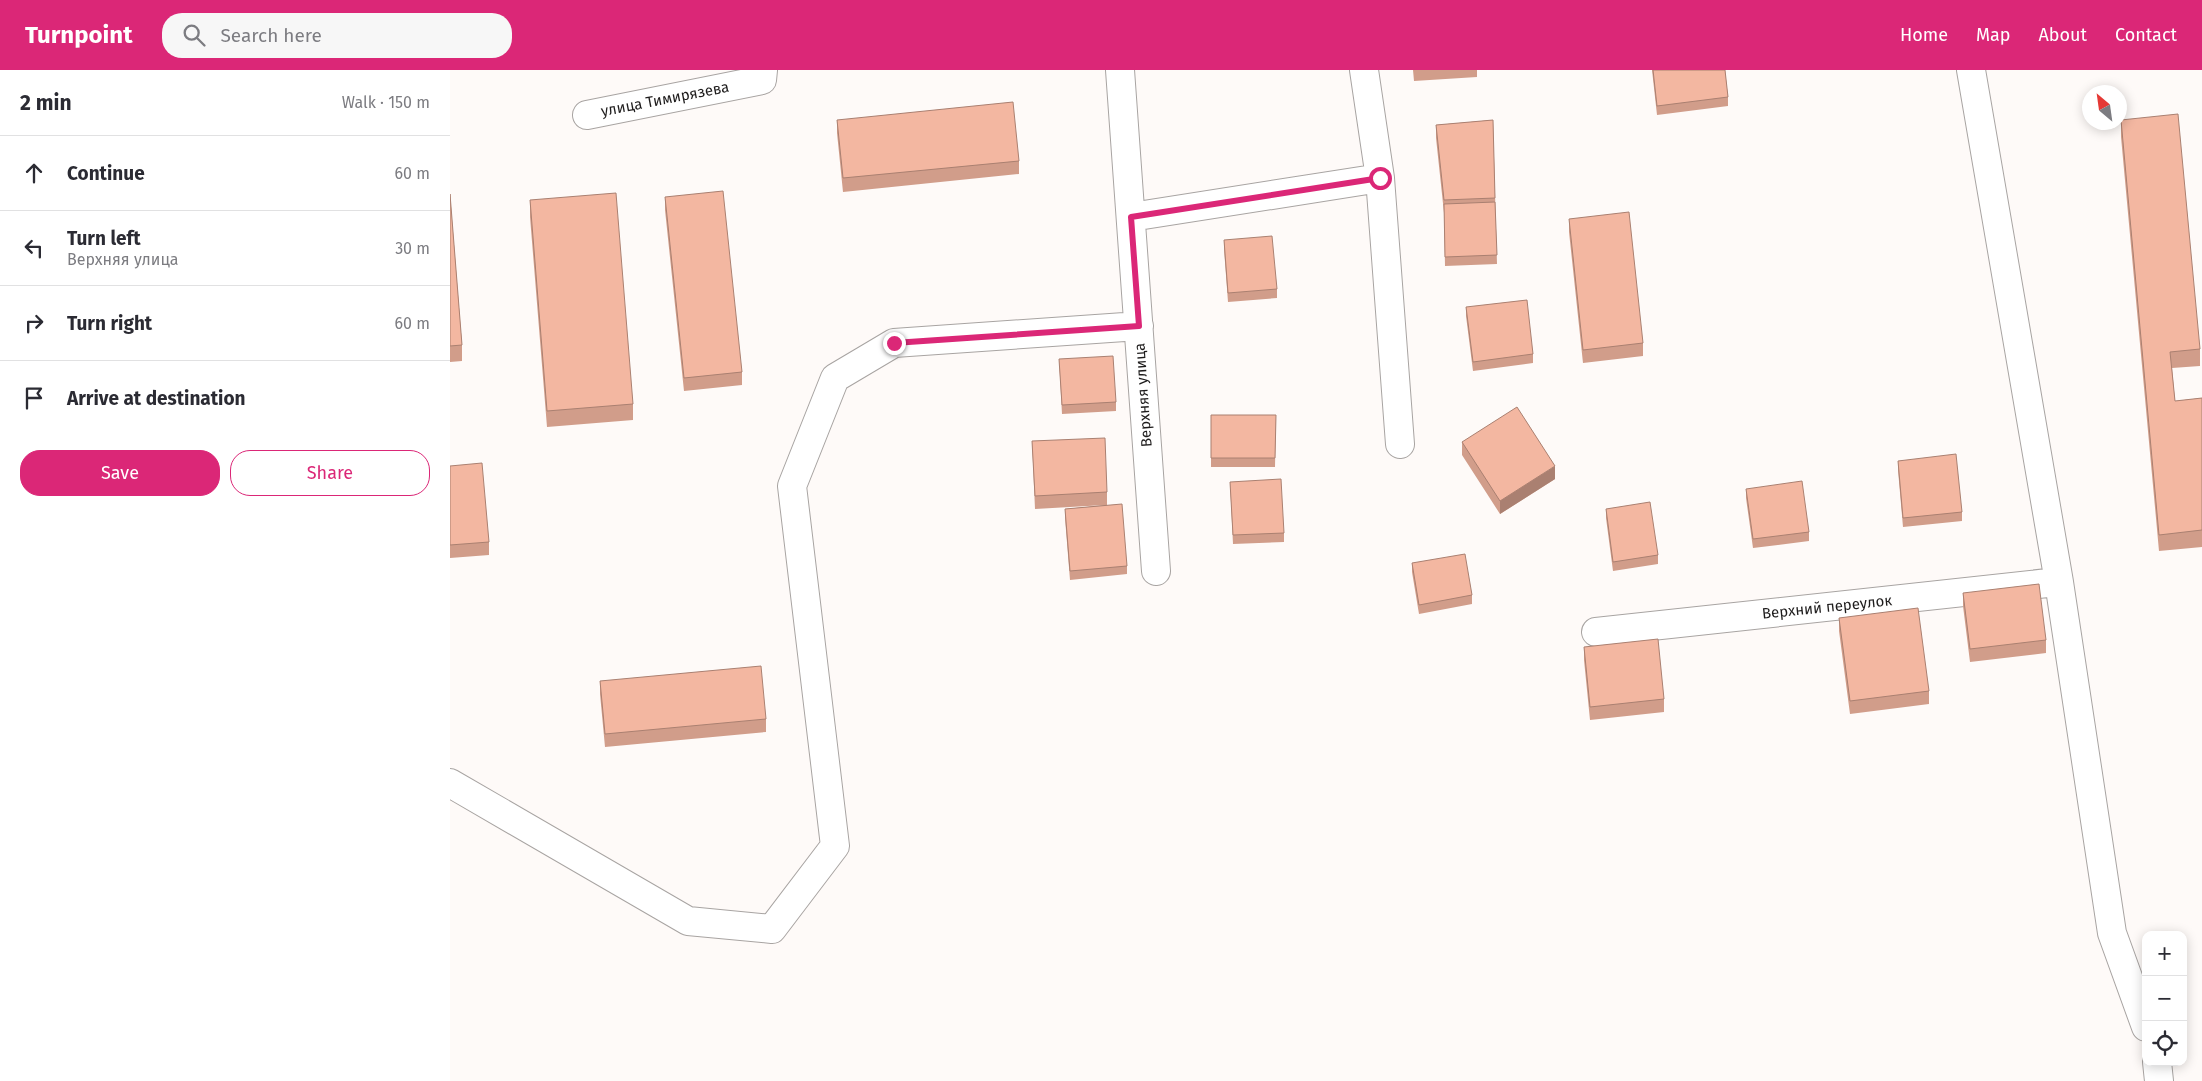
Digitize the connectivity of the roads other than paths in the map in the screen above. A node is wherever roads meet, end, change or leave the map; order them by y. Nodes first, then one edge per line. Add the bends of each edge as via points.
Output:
1 (764, 70) edge
2 (1120, 70) edge
3 (1364, 70) edge
4 (1971, 70) edge
5 (588, 115) dead end
6 (1380, 178) junction
7 (1131, 217) junction
8 (1139, 326) junction
9 (1400, 444) dead end
10 (1156, 571) dead end
11 (2059, 582) junction
12 (1596, 632) dead end
13 (450, 783) edge
14 (2144, 1021) edge
15 (2157, 1066) edge
16 (2159, 1081) edge

1 - 5 street, улица Тимирязева via 762,80
2 - 7 street, Верхняя улица
3 - 6 street
4 - 11 street
6 - 7 street
6 - 9 street
7 - 8 street, Верхняя улица
8 - 10 street, Верхняя улица
8 - 13 street via 894,343 836,378 792,486 835,846 772,929 688,921
11 - 12 street, Верхний переулок
11 - 14 street via 2112,933
15 - 16 street

